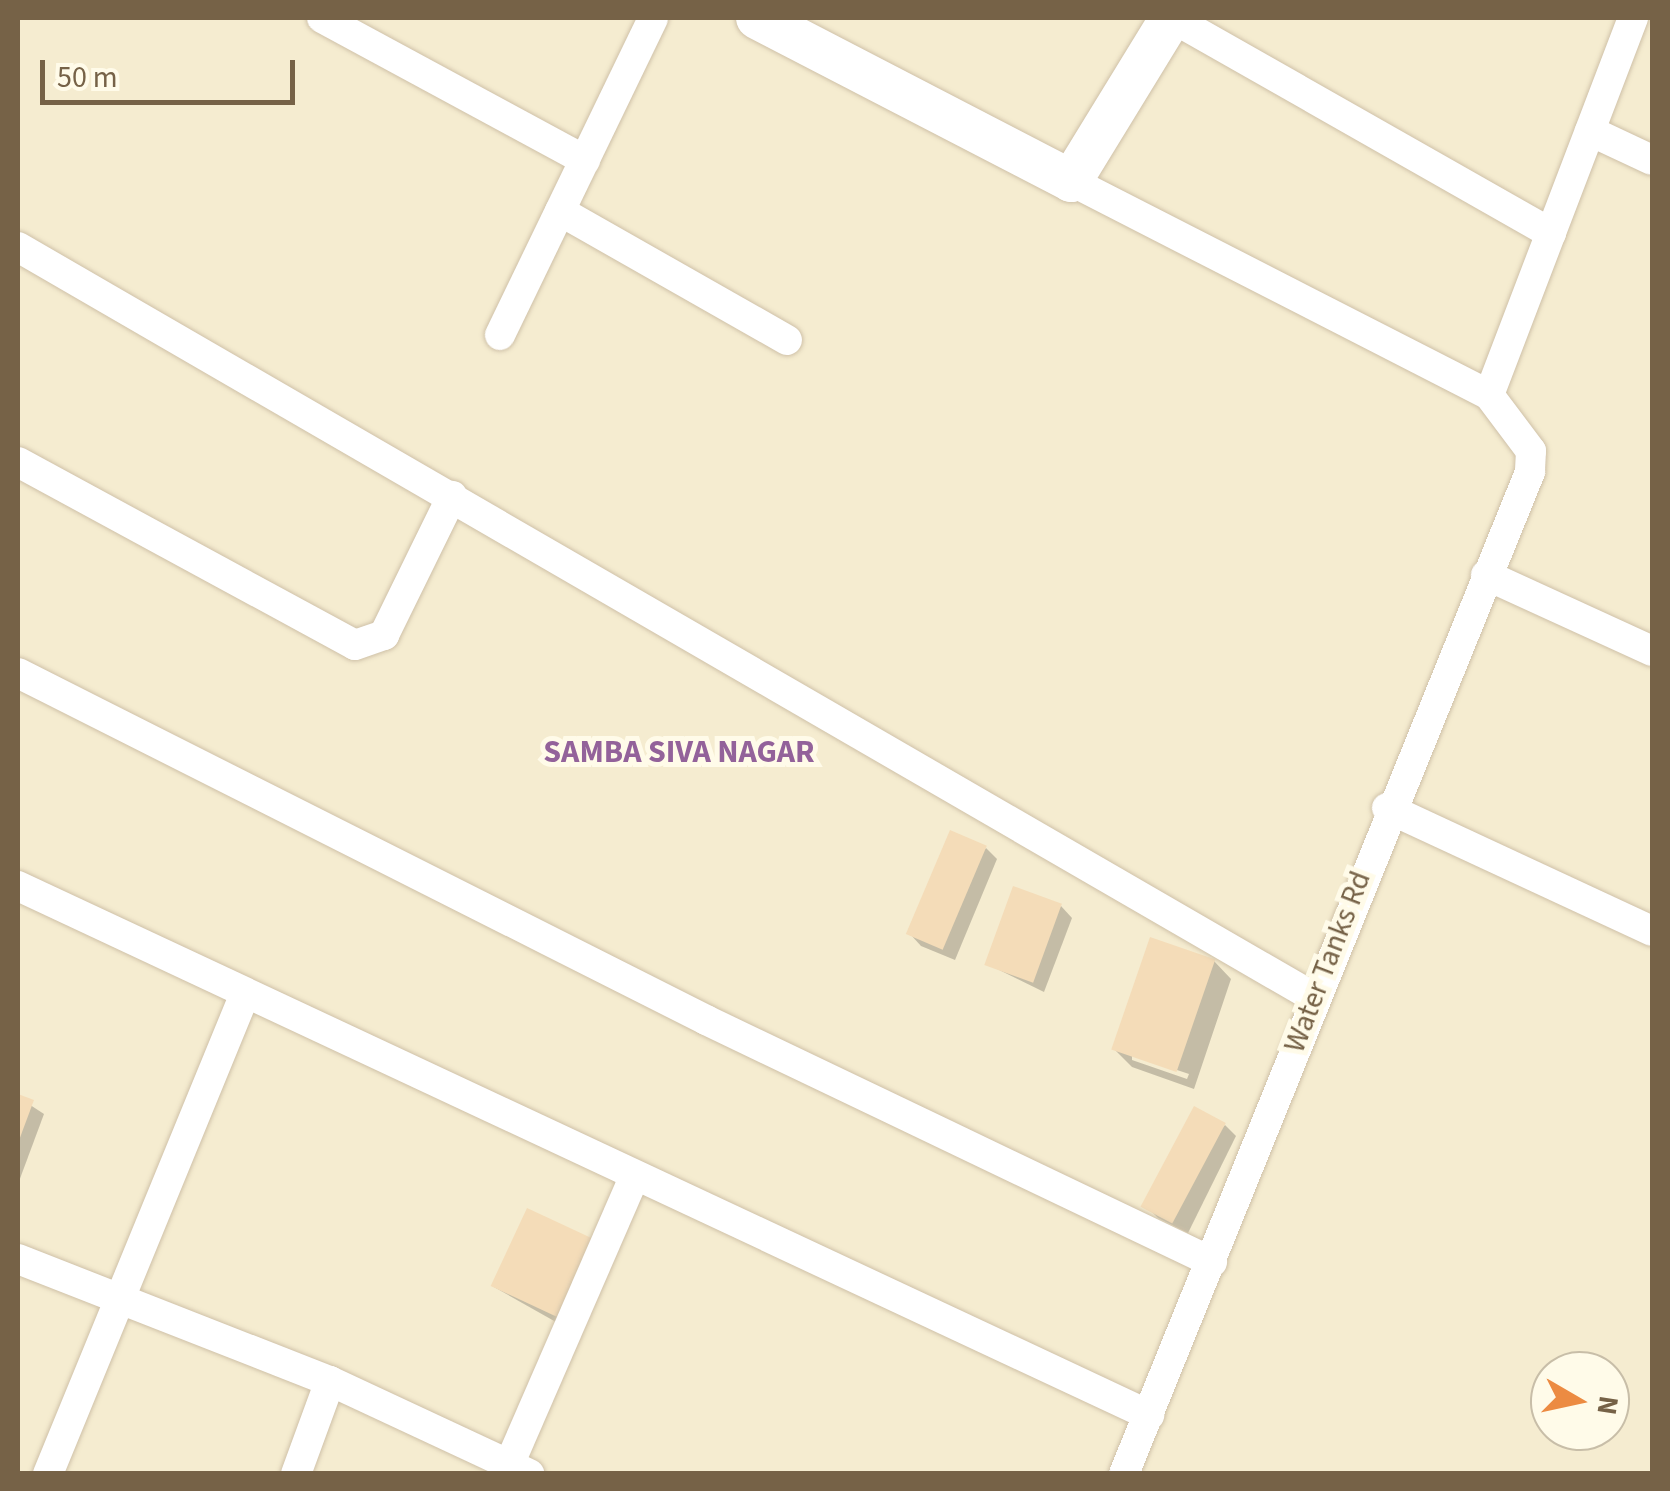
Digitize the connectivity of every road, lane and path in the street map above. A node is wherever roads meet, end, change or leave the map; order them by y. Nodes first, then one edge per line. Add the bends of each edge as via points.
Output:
1 (322, 18) edge
2 (653, 18) edge
3 (757, 18) edge
4 (1171, 18) edge
5 (1634, 18) edge
6 (1590, 131) junction
7 (586, 160) junction
8 (1652, 160) edge
9 (1070, 181) junction
10 (560, 212) junction
11 (1551, 234) junction
12 (18, 247) edge
13 (500, 334) dead end
14 (787, 340) dead end
15 (1489, 394) junction
16 (18, 462) edge
17 (452, 496) junction
18 (1486, 575) junction
19 (1652, 650) edge
20 (18, 672) edge
21 (1387, 808) junction
22 (18, 886) edge
23 (1652, 931) edge
24 (244, 996) junction
25 (1315, 998) junction
26 (634, 1177) junction
27 (18, 1259) edge
28 (1212, 1262) junction
29 (120, 1298) junction
30 (330, 1381) junction
31 (1149, 1415) junction
32 (514, 1470) edge
33 (48, 1474) edge
34 (296, 1474) edge
35 (1124, 1474) edge

1 - 7 street
2 - 7 street
3 - 9 street
4 - 9 street
4 - 11 street
5 - 6 street
6 - 8 street
6 - 11 street
7 - 10 street
9 - 15 street
10 - 13 street
10 - 14 street
11 - 15 street
12 - 17 street
15 - 18 street, Water Tanks Rd via 1530,452
16 - 17 street via 355,645 384,635
17 - 25 street
18 - 19 street
18 - 21 street, Water Tanks Rd
20 - 28 street via 706,1020
21 - 23 street
21 - 25 street, Water Tanks Rd
22 - 24 street
24 - 26 street
24 - 29 street
25 - 28 street, Water Tanks Rd
26 - 31 street
26 - 32 street
27 - 29 street
28 - 31 street, Water Tanks Rd
29 - 30 street
29 - 33 street
30 - 32 street
30 - 34 street
31 - 35 street, Water Tanks Rd

